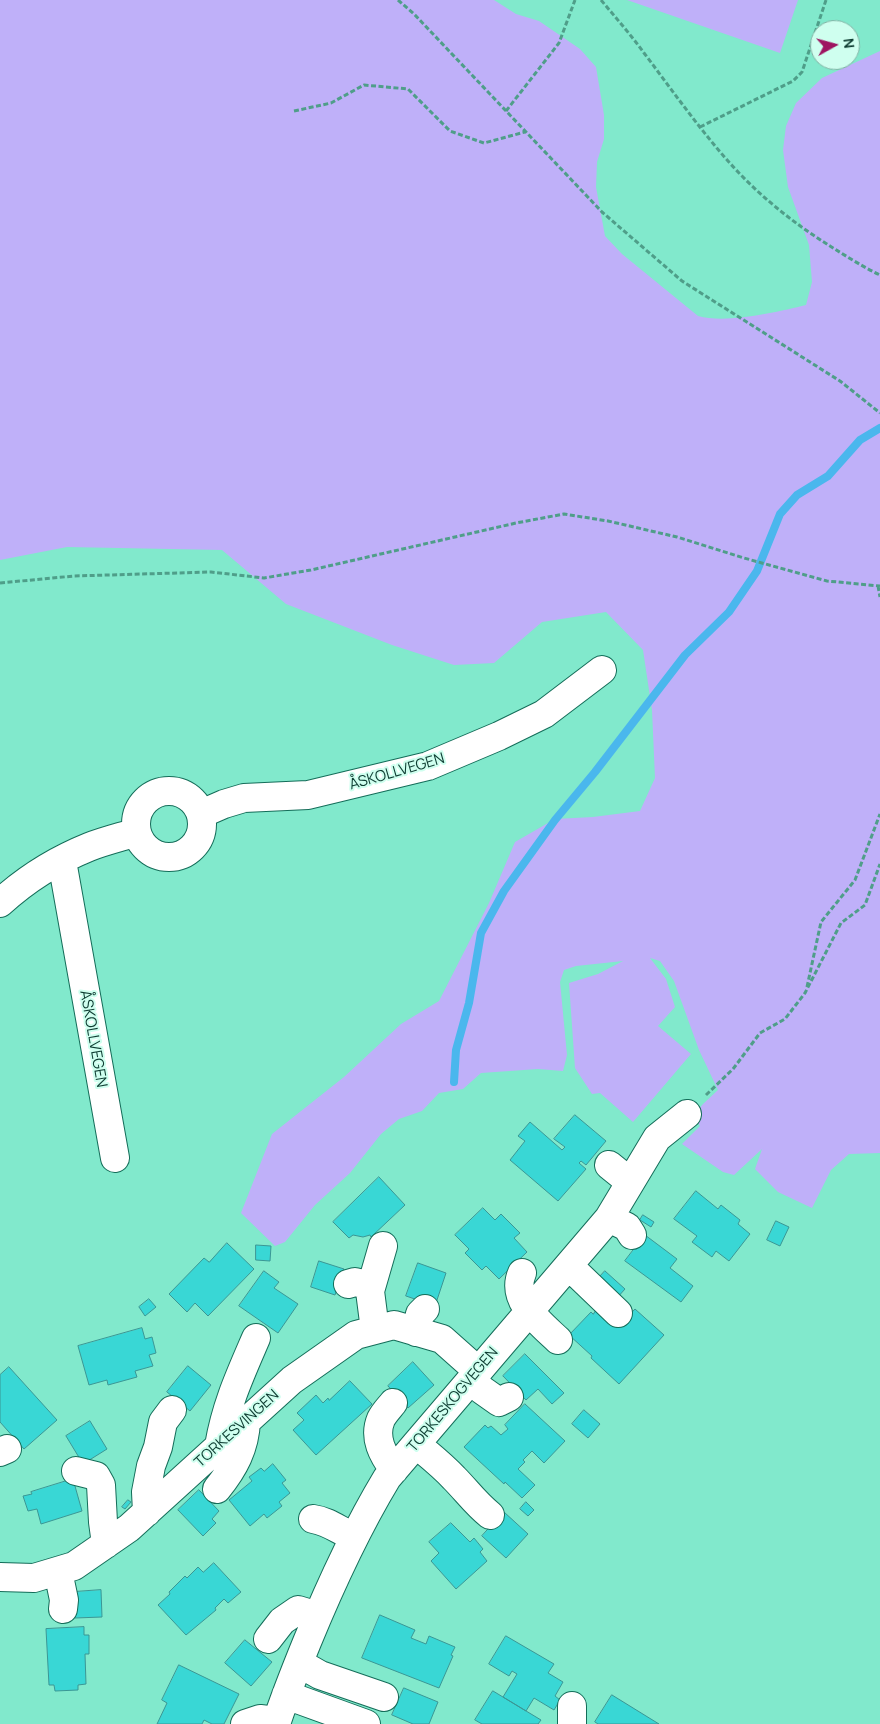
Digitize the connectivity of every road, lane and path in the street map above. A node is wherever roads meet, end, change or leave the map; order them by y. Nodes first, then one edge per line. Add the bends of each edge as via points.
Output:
1 (398, 0) edge
2 (575, 0) edge
3 (601, 0) edge
4 (826, 0) edge
5 (294, 111) dead end
6 (506, 111) junction
7 (700, 127) junction
8 (525, 132) junction
9 (880, 274) edge
10 (880, 413) edge
11 (0, 583) edge
12 (879, 586) edge
13 (880, 597) edge
14 (602, 670) dead end
15 (201, 814) junction
16 (880, 814) edge
17 (137, 832) junction
18 (62, 861) junction
19 (880, 864) edge
20 (0, 903) edge
21 (806, 992) junction
22 (687, 1114) joint
23 (114, 1158) dead end
24 (609, 1165) dead end
25 (630, 1182) junction
26 (609, 1218) junction
27 (632, 1235) dead end
28 (383, 1246) dead end
29 (570, 1266) junction
30 (522, 1273) dead end
31 (529, 1312) junction
32 (618, 1313) dead end
33 (375, 1330) junction
34 (256, 1338) dead end
35 (558, 1340) dead end
36 (475, 1375) junction
37 (510, 1397) dead end
38 (393, 1403) dead end
39 (172, 1410) dead end
40 (246, 1421) junction
41 (416, 1444) junction
42 (219, 1446) junction
43 (394, 1470) junction
44 (76, 1471) dead end
45 (217, 1489) dead end
46 (147, 1512) junction
47 (490, 1515) dead end
48 (313, 1519) dead end
49 (354, 1537) junction
50 (106, 1544) junction
51 (58, 1571) junction
52 (0, 1577) edge
53 (63, 1609) dead end
54 (318, 1616) junction
55 (268, 1639) dead end
56 (299, 1663) junction
57 (286, 1695) junction
58 (384, 1697) dead end
59 (276, 1722) edge
60 (245, 1724) edge
61 (366, 1724) edge

1 - 6 path
2 - 6 path via 558,43
3 - 7 path
4 - 7 path via 802,72 793,81
5 - 8 path via 331,104 364,85 408,88 450,131 484,143
6 - 8 path
7 - 9 path via 729,162 784,214 823,242
8 - 10 path via 602,212 682,281 840,381
11 - 12 path via 74,576 211,572 264,578 564,514 677,537 827,581
12 - 13 path
14 - 15 street, ÅSKOLLVEGEN via 544,714 428,766 308,795 244,798
15 - 17 street via 196,803 186,795 174,791 161,792 150,796 142,805 137,816
15 - 17 street via 203,827 200,839 192,849 174,858 154,854 139,839
16 - 21 path via 855,880 821,922
17 - 18 street via 89,847
18 - 20 street via 41,872
18 - 23 street, ÅSKOLLVEGEN
19 - 21 path via 866,905 842,923
21 - 22 path via 785,1019 760,1033 733,1068
22 - 25 street, TORKESKOGVEGEN via 657,1138
24 - 25 street
25 - 26 street, TORKESKOGVEGEN
26 - 27 street via 627,1227
26 - 29 street, TORKESKOGVEGEN
28 - 33 street via 360,1285 370,1291
29 - 31 street, TORKESKOGVEGEN
29 - 32 street
30 - 31 street via 518,1283
31 - 35 street
31 - 36 street, TORKESKOGVEGEN
33 - 36 street, TORKESVINGEN via 420,1320
33 - 40 street, TORKESVINGEN via 356,1335 292,1380
34 - 42 street via 231,1397
36 - 37 street, TORKESVINGEN via 482,1390 498,1402
36 - 41 street, TORKESKOGVEGEN
38 - 43 street via 381,1420 378,1440
39 - 46 street via 163,1422 151,1466 146,1492
40 - 42 street, TORKESVINGEN
40 - 45 street via 243,1446
41 - 43 street, TORKESKOGVEGEN
41 - 47 street
42 - 46 street, TORKESVINGEN
43 - 49 street, TORKESKOGVEGEN
44 - 50 street via 96,1476 101,1485
46 - 50 street, TORKESVINGEN
48 - 49 street via 324,1521
49 - 54 street, TORKESKOGVEGEN
50 - 51 street, TORKESVINGEN via 74,1566
51 - 52 street, TORKESVINGEN via 34,1578
51 - 53 street
54 - 55 street via 298,1610 282,1621
54 - 56 street, TORKESKOGVEGEN
56 - 57 street, TORKESKOGVEGEN
56 - 58 street via 320,1675
57 - 59 street, TORKESKOGVEGEN
57 - 61 street
59 - 60 street via 260,1719

